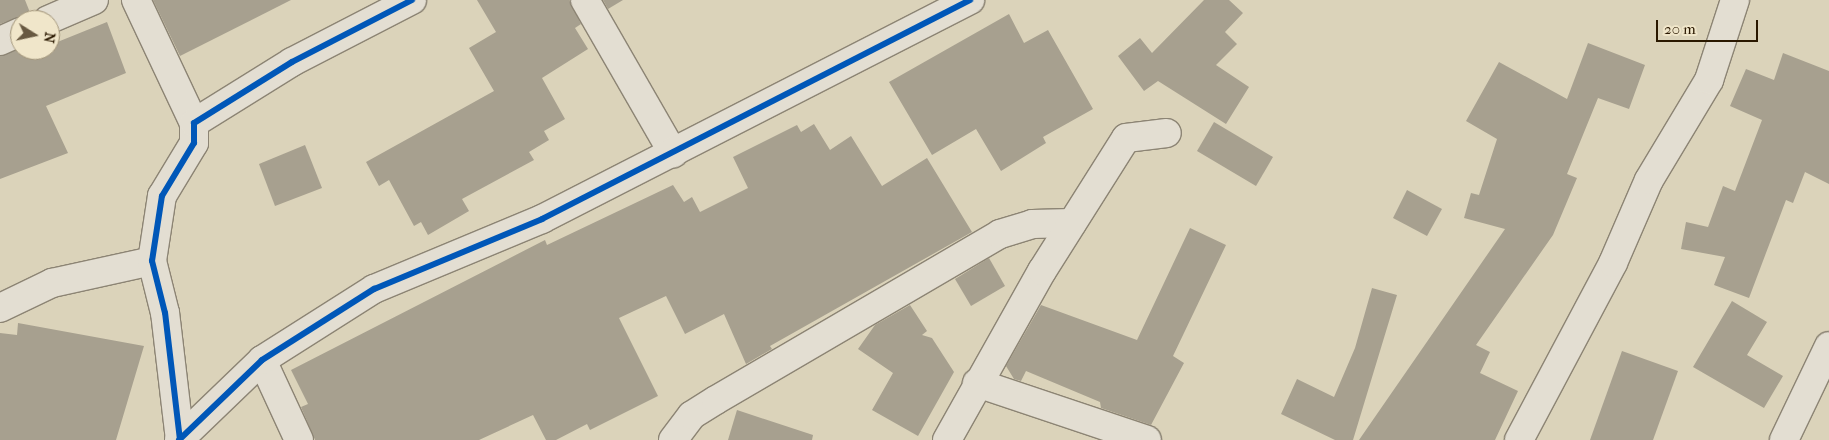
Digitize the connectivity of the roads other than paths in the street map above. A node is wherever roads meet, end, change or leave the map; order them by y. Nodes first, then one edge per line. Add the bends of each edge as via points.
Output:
1 (94, 0) edge
2 (136, 0) edge
3 (412, 0) edge
4 (585, 0) edge
5 (970, 0) edge
6 (1735, 0) edge
7 (60, 15) edge
8 (194, 123) junction
9 (1167, 134) dead end
10 (673, 152) junction
11 (1072, 223) junction
12 (152, 261) junction
13 (0, 308) edge
14 (1829, 346) edge
15 (262, 360) junction
16 (978, 383) junction
17 (180, 440) edge
18 (299, 440) edge
19 (673, 440) edge
20 (947, 440) edge
21 (1147, 440) edge
22 (1519, 440) edge
23 (1784, 440) edge

1 - 7 street
2 - 8 street
3 - 8 street via 292,62
4 - 10 street
5 - 10 street
6 - 22 street via 1708,80 1649,180 1612,263
8 - 12 street via 194,143 162,196
9 - 11 street via 1126,138
10 - 15 street via 542,219 374,289
11 - 16 street
11 - 19 street via 1032,224 1000,234 692,415
12 - 13 street via 52,283
12 - 17 street via 165,313
14 - 23 street
15 - 17 street
15 - 18 street
16 - 20 street
16 - 21 street

